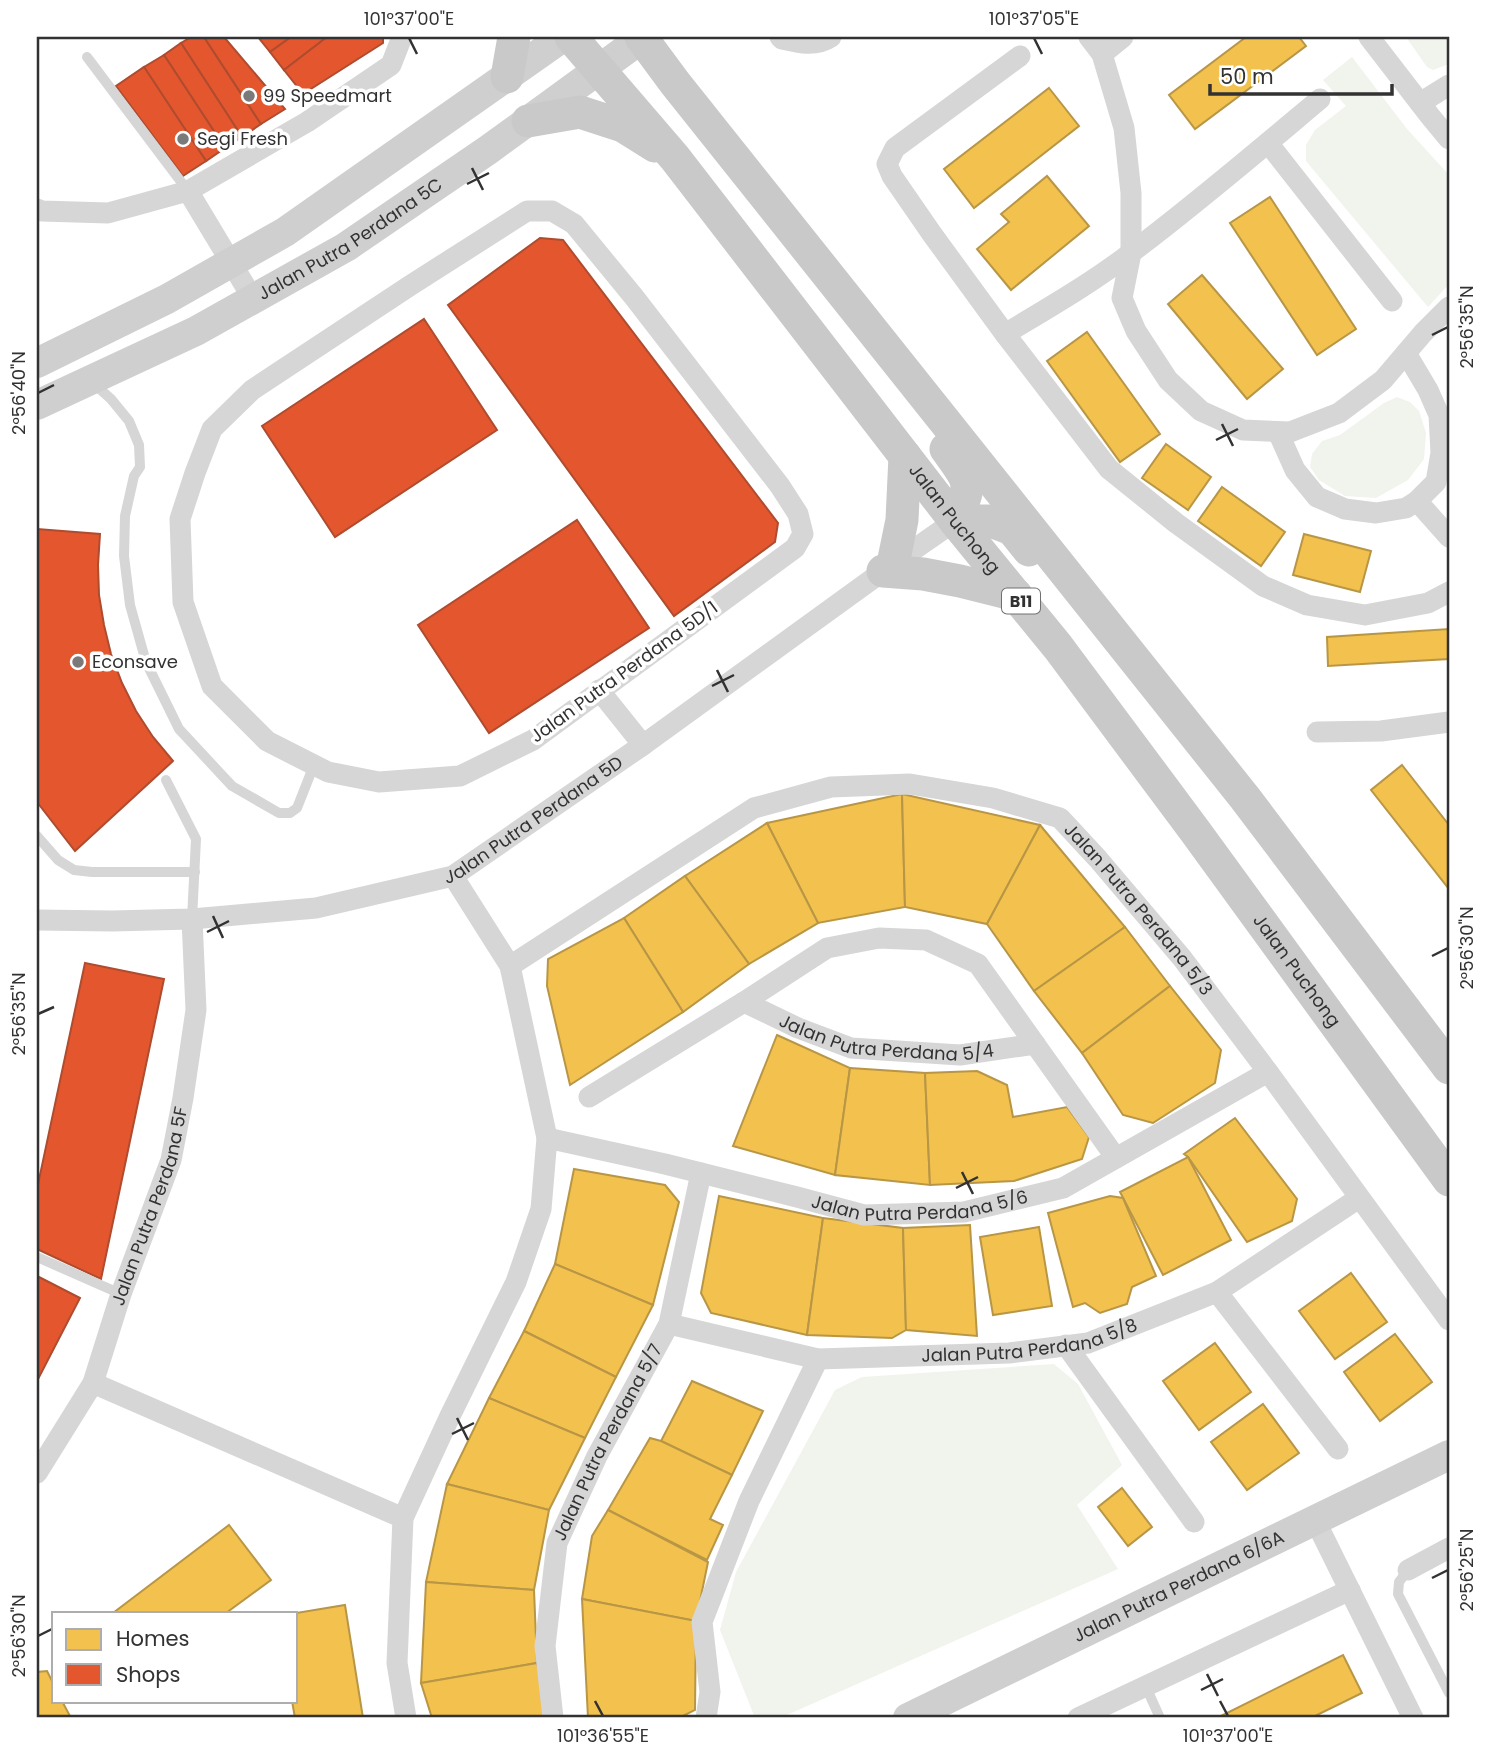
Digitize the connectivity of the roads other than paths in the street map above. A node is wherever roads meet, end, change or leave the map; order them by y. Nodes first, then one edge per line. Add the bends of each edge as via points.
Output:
1 (402, 37) edge
2 (514, 37) edge
3 (563, 37) edge
4 (571, 37) edge
5 (641, 37) edge
6 (780, 37) edge
7 (831, 37) edge
8 (1123, 37) edge
9 (1369, 37) edge
10 (1095, 45) edge
11 (1020, 56) dead end
12 (87, 57) dead end
13 (599, 69) junction
14 (507, 77) junction
15 (1449, 85) edge
16 (1320, 99) dead end
17 (1420, 103) junction
18 (528, 121) junction
19 (1449, 139) edge
20 (1268, 143) junction
21 (675, 158) junction
22 (188, 191) junction
23 (38, 213) edge
24 (1131, 253) junction
25 (231, 263) junction
26 (253, 299) junction
27 (1392, 300) dead end
28 (1449, 307) edge
29 (1005, 334) junction
30 (1406, 353) junction
31 (37, 363) edge
32 (905, 371) junction
33 (90, 380) junction
34 (37, 405) edge
35 (1278, 432) junction
36 (905, 456) junction
37 (1443, 489) edge
38 (1417, 500) junction
39 (956, 521) junction
40 (1449, 537) edge
41 (888, 568) junction
42 (1449, 592) edge
43 (1016, 595) junction
44 (1089, 603) junction
45 (599, 691) junction
46 (1445, 730) edge
47 (1317, 732) dead end
48 (643, 745) junction
49 (314, 765) junction
50 (166, 780) dead end
51 (37, 836) edge
52 (195, 872) junction
53 (453, 876) junction
54 (192, 919) junction
55 (37, 920) edge
56 (510, 966) junction
57 (744, 1003) junction
58 (1035, 1044) junction
59 (1449, 1068) edge
60 (1268, 1072) junction
61 (589, 1097) dead end
62 (547, 1138) junction
63 (1116, 1158) junction
64 (701, 1173) junction
65 (1449, 1181) edge
66 (1359, 1198) junction
67 (37, 1257) edge
68 (1217, 1292) junction
69 (121, 1294) junction
70 (1449, 1320) edge
71 (669, 1324) junction
72 (1066, 1345) junction
73 (818, 1359) junction
74 (93, 1382) junction
75 (1338, 1448) dead end
76 (1449, 1455) edge
77 (37, 1472) edge
78 (403, 1518) junction
79 (1315, 1520) junction
80 (1194, 1522) dead end
81 (1449, 1548) edge
82 (1408, 1570) joint
83 (1350, 1590) junction
84 (1146, 1687) junction
85 (1449, 1693) edge
86 (406, 1718) edge
87 (553, 1718) edge
88 (706, 1718) edge
89 (908, 1718) edge
90 (1078, 1718) edge
91 (1160, 1718) edge
92 (1413, 1718) edge

1 - 22 street via 391,65
2 - 14 main road
3 - 14 street
4 - 13 main road, Jalan Puchong / B11
5 - 13 street, Jalan Putra Perdana 5C
5 - 32 main road
6 - 7 street via 805,44
8 - 10 street
9 - 17 street
10 - 24 street via 1124,128
11 - 29 street via 895,148 887,164
12 - 22 lane
13 - 18 street, Jalan Putra Perdana 5C
13 - 21 main road, Jalan Puchong / B11
14 - 25 street via 285,232
15 - 17 street
16 - 20 street
17 - 19 street
18 - 21 main road via 580,112 623,126
18 - 26 street, Jalan Putra Perdana 5C via 346,247
20 - 24 street
20 - 27 street
21 - 36 main road, Jalan Puchong / B11
22 - 23 street via 108,213
22 - 25 street
24 - 29 street
24 - 35 street via 1122,299 1136,331 1168,380 1200,411 1243,430
25 - 26 street
25 - 31 street
26 - 33 street, Jalan Putra Perdana 5C
28 - 30 street
29 - 42 street via 1109,469 1263,586 1307,605 1365,615 1428,603
30 - 35 street via 1383,380 1339,413 1290,432
30 - 37 street via 1440,415
32 - 39 main road via 911,398 966,477 968,491
32 - 44 main road
33 - 34 street, Jalan Putra Perdana 5C
33 - 49 lane via 129,421 139,445 140,467 125,516 130,606 146,662 179,729 232,786 279,813 296,808
35 - 38 street via 1294,470 1317,497 1345,509 1376,513 1406,508
36 - 39 main road, Jalan Puchong / B11
36 - 41 main road via 902,520
37 - 38 street
38 - 40 street
39 - 41 street, Jalan Putra Perdana 5D
39 - 43 main road, Jalan Puchong / B11
39 - 44 main road via 991,521 1012,530 1067,591
41 - 43 main road
41 - 48 street, Jalan Putra Perdana 5D
43 - 65 main road, Jalan Puchong / B11 via 1179,809
44 - 59 main road via 1245,798
45 - 48 street
45 - 49 street, Jalan Putra Perdana 5D/1 via 533,740 460,776 379,782
45 - 49 street, Jalan Putra Perdana 5D/1 via 795,548 803,534 798,514 780,486 573,224 552,211 527,211 252,390 212,429 199,462 180,519 183,602 212,686 267,741
46 - 47 street
48 - 53 street, Jalan Putra Perdana 5D
50 - 52 lane via 197,839
51 - 52 lane via 74,870
52 - 54 lane
53 - 54 street, Jalan Putra Perdana 5D via 316,908
53 - 56 street
54 - 55 street, Jalan Putra Perdana 5D
54 - 69 street, Jalan Putra Perdana 5F via 196,1010 183,1098 171,1160
56 - 60 street, Jalan Putra Perdana 5/3 via 754,808 831,787 910,784 993,799 1060,818 1182,958
56 - 62 street
57 - 58 street, Jalan Putra Perdana 5/4 via 851,1048 960,1055
57 - 58 street via 827,948 879,938 926,940 978,964
57 - 61 street
58 - 63 street
60 - 63 street, Jalan Putra Perdana 5/6
60 - 66 street, Jalan Putra Perdana 5/3
62 - 64 street, Jalan Putra Perdana 5/6
62 - 78 street via 541,1209 516,1282
63 - 64 street, Jalan Putra Perdana 5/6 via 1063,1188 964,1212 864,1215
64 - 71 street, Jalan Putra Perdana 5/7
66 - 68 street, Jalan Putra Perdana 5/8
66 - 70 street, Jalan Putra Perdana 5/3
67 - 69 lane
68 - 72 street, Jalan Putra Perdana 5/8 via 1088,1343
68 - 75 street
69 - 74 street, Jalan Putra Perdana 5F
71 - 73 street, Jalan Putra Perdana 5/8
71 - 87 street, Jalan Putra Perdana 5/7 via 597,1457 557,1543 545,1646
72 - 73 street, Jalan Putra Perdana 5/8 via 1009,1353
72 - 80 street
73 - 88 street via 749,1501 702,1622 710,1692
74 - 77 street, Jalan Putra Perdana 5F
74 - 78 street
76 - 79 street, Jalan Putra Perdana 6/6A
78 - 86 street via 397,1663
79 - 83 street
79 - 89 street, Jalan Putra Perdana 6/6A
81 - 82 street
82 - 85 lane via 1399,1582 1398,1594
83 - 84 street
83 - 92 street
84 - 90 street
84 - 91 lane

